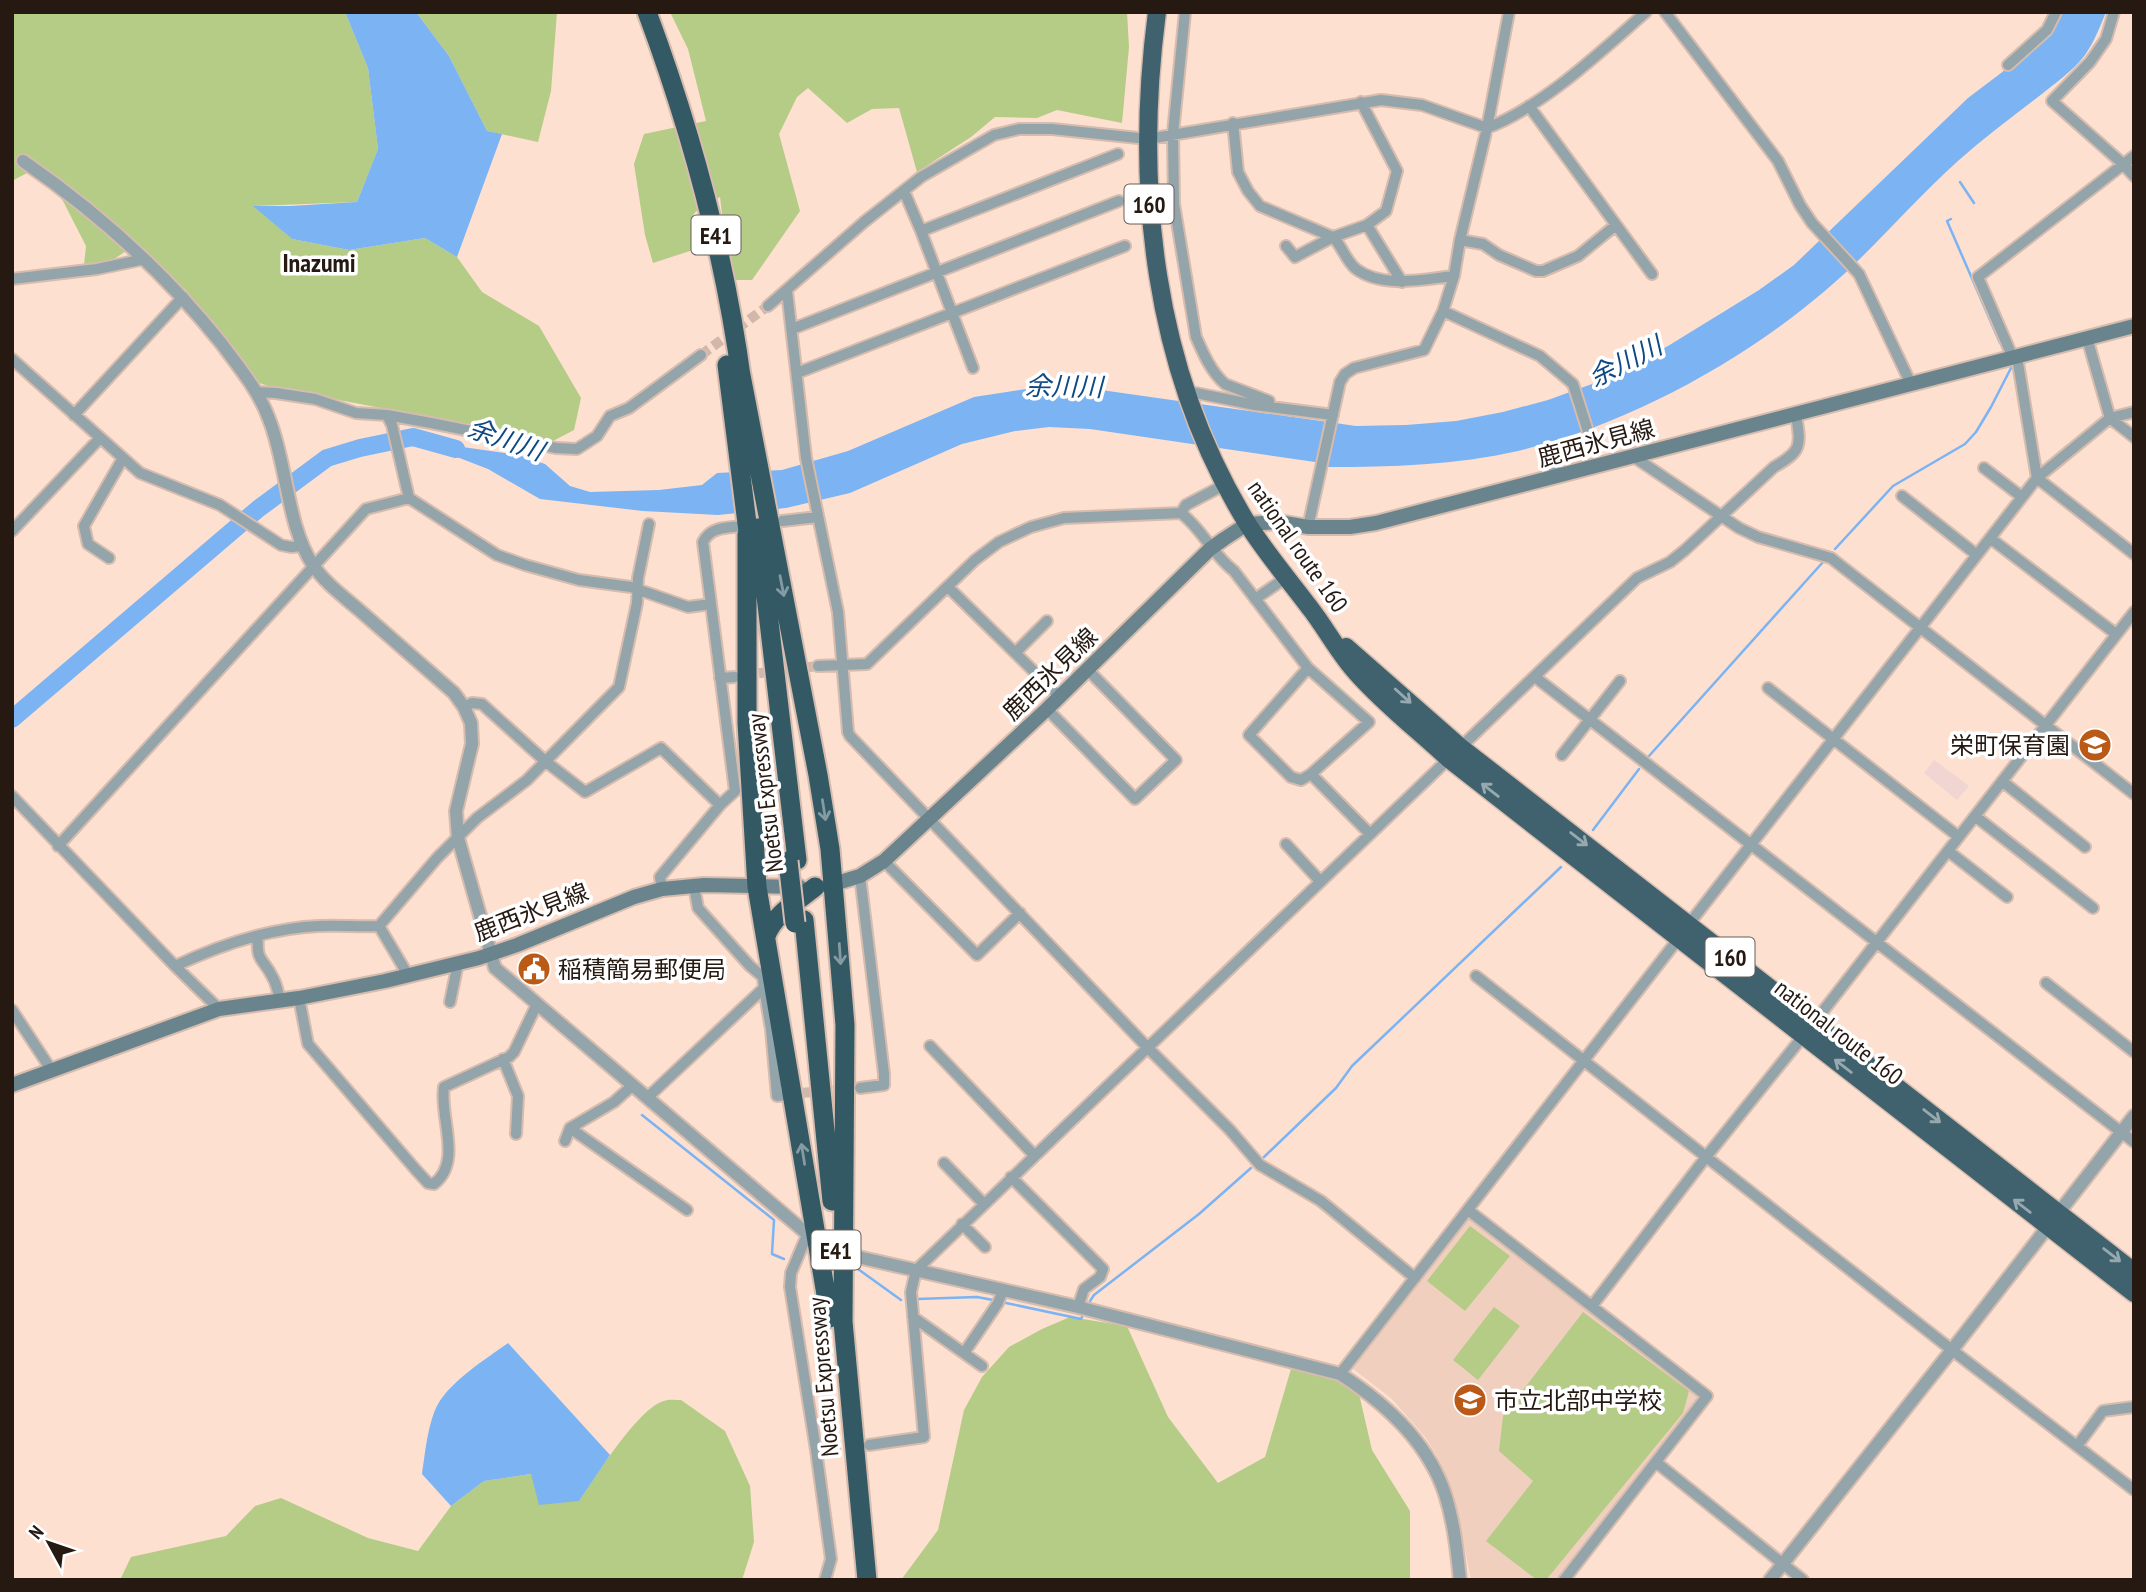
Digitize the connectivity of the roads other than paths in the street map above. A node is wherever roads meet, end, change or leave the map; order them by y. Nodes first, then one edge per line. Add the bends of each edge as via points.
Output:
1 (638, 12) edge
2 (647, 12) edge
3 (1157, 12) edge
4 (1185, 12) edge
5 (1509, 12) edge
6 (1646, 12) edge
7 (1665, 12) edge
8 (2056, 12) edge
9 (2114, 12) edge
10 (2008, 65) dead end
11 (1361, 103) junction
12 (1528, 106) junction
13 (1233, 123) junction
14 (1487, 128) junction
15 (1173, 134) junction
16 (1148, 139) junction
17 (1118, 154) dead end
18 (2134, 156) edge
19 (18, 160) edge
20 (2123, 164) junction
21 (2134, 176) edge
22 (904, 191) junction
23 (1119, 201) dead end
24 (1367, 225) junction
25 (1616, 225) junction
26 (920, 231) junction
27 (1333, 237) junction
28 (1460, 240) junction
29 (1125, 246) dead end
30 (1286, 246) dead end
31 (1298, 256) junction
32 (145, 260) junction
33 (1303, 267) dead end
34 (936, 272) junction
35 (1652, 274) dead end
36 (1454, 276) junction
37 (12, 279) edge
38 (1402, 282) junction
39 (787, 291) junction
40 (183, 297) junction
41 (768, 306) tunnel mouth
42 (1443, 311) junction
43 (953, 314) junction
44 (2134, 326) edge
45 (792, 329) junction
46 (2087, 338) junction
47 (701, 355) tunnel mouth
48 (2015, 357) junction
49 (12, 359) edge
50 (973, 368) dead end
51 (797, 373) junction
52 (1911, 384) junction
53 (1186, 391) junction
54 (256, 392) junction
55 (1270, 407) junction
56 (2134, 412) edge
57 (74, 415) junction
58 (1333, 415) junction
59 (1796, 415) junction
60 (2110, 418) junction
61 (389, 420) junction
62 (100, 438) junction
63 (2134, 438) edge
64 (1633, 457) junction
65 (123, 458) junction
66 (750, 465) junction
67 (1984, 468) dead end
68 (1553, 478) junction
69 (2037, 478) junction
70 (1226, 484) junction
71 (1902, 496) dead end
72 (2022, 497) junction
73 (409, 498) junction
74 (1181, 513) junction
75 (818, 514) junction
76 (1723, 516) junction
77 (760, 522) junction
78 (649, 524) dead end
79 (1247, 524) junction
80 (1308, 527) junction
81 (12, 531) edge
82 (1990, 538) junction
83 (303, 546) junction
84 (1210, 549) junction
85 (2134, 554) edge
86 (1976, 555) junction
87 (108, 558) dead end
88 (313, 565) junction
89 (1287, 577) junction
90 (948, 587) junction
91 (637, 589) junction
92 (1255, 599) junction
93 (711, 604) junction
94 (2134, 612) edge
95 (1047, 621) dead end
96 (1920, 627) junction
97 (2116, 634) junction
98 (1016, 652) junction
99 (842, 664) junction
100 (818, 666) tunnel mouth
101 (1308, 668) junction
102 (1088, 670) junction
103 (735, 677) tunnel mouth
104 (1535, 677) junction
105 (720, 678) junction
106 (1620, 681) dead end
107 (1768, 688) dead end
108 (1060, 697) junction
109 (464, 707) junction
110 (1047, 709) junction
111 (1589, 720) junction
112 (2045, 725) junction
113 (1833, 739) junction
114 (1455, 753) junction
115 (1562, 755) dead end
116 (545, 761) junction
117 (1311, 774) junction
118 (2002, 781) junction
119 (2134, 794) edge
120 (12, 796) edge
121 (720, 805) junction
122 (1975, 816) junction
123 (930, 820) junction
124 (1369, 833) junction
125 (1959, 837) junction
126 (458, 838) junction
127 (1286, 844) dead end
128 (58, 846) junction
129 (1752, 847) junction
130 (2085, 848) dead end
131 (1948, 851) junction
132 (884, 861) junction
133 (860, 876) junction
134 (1320, 881) junction
135 (695, 886) junction
136 (824, 886) junction
137 (757, 887) junction
138 (662, 889) junction
139 (2007, 897) dead end
140 (2093, 908) dead end
141 (1020, 913) junction
142 (379, 926) junction
143 (1684, 931) junction
144 (258, 936) junction
145 (766, 936) junction
146 (1877, 943) junction
147 (491, 953) junction
148 (458, 963) junction
149 (175, 967) junction
150 (408, 975) junction
151 (1476, 976) dead end
152 (2046, 983) dead end
153 (764, 988) junction
154 (299, 998) junction
155 (280, 1000) junction
156 (450, 1002) dead end
157 (537, 1004) junction
158 (219, 1009) junction
159 (12, 1010) edge
160 (1808, 1030) junction
161 (930, 1046) dead end
162 (1147, 1047) junction
163 (2134, 1052) edge
164 (503, 1059) junction
165 (1584, 1061) junction
166 (52, 1071) junction
167 (12, 1085) edge
168 (633, 1085) junction
169 (860, 1088) tunnel mouth
170 (786, 1095) dead end
171 (648, 1097) junction
172 (2134, 1116) edge
173 (570, 1128) junction
174 (2121, 1132) junction
175 (516, 1134) dead end
176 (565, 1141) dead end
177 (2134, 1142) edge
178 (1034, 1155) junction
179 (1706, 1157) junction
180 (944, 1163) dead end
181 (1012, 1177) junction
182 (984, 1203) junction
183 (687, 1210) dead end
184 (1468, 1210) junction
185 (2053, 1220) junction
186 (962, 1224) junction
187 (810, 1237) joint
188 (985, 1247) dead end
189 (849, 1255) dead end
190 (916, 1270) junction
191 (2134, 1272) edge
192 (1415, 1278) junction
193 (1003, 1290) junction
194 (2134, 1293) edge
195 (1592, 1306) junction
196 (1078, 1307) junction
197 (913, 1317) junction
198 (836, 1320) junction
199 (1952, 1350) junction
200 (964, 1353) junction
201 (982, 1366) dead end
202 (1340, 1374) junction
203 (2134, 1407) edge
204 (869, 1445) dead end
205 (2077, 1446) junction
206 (834, 1449) dead end
207 (816, 1450) junction
208 (1657, 1463) junction
209 (2134, 1490) edge
210 (1783, 1564) junction
211 (825, 1580) edge
212 (859, 1580) edge
213 (867, 1580) edge
214 (1460, 1580) edge
215 (1564, 1580) edge
216 (1770, 1580) edge
217 (1803, 1580) edge

1 - 66 highway, Noetsu Expressway / E41 via 695,188
2 - 66 highway, Noetsu Expressway / E41 via 698,163 717,240 740,370
3 - 16 highway, 160
4 - 15 street
5 - 14 street
6 - 12 street
7 - 52 street via 1777,161 1800,205 1854,268
8 - 10 street via 2047,30
9 - 20 street via 2106,39 2090,62 2052,101
11 - 13 street
11 - 14 street via 1381,100 1422,105
11 - 24 street via 1397,171 1386,211
12 - 14 street
12 - 25 street
13 - 15 street
13 - 27 street via 1238,172 1260,206
14 - 28 street
15 - 16 street
15 - 55 street via 1174,204 1196,337 1220,379 1269,401
16 - 22 street via 1019,129 993,135
16 - 53 highway, 160 via 1154,253 1162,303
17 - 26 street
18 - 20 street
19 - 32 street via 58,186
20 - 21 street
20 - 48 street via 1978,277
22 - 26 street
22 - 39 street
23 - 34 street
24 - 27 street
24 - 38 street
25 - 28 street via 1578,256 1543,271 1483,244
25 - 35 street
26 - 34 street
27 - 31 street
27 - 38 street via 1356,269
28 - 36 street
29 - 43 street
30 - 31 street via 1292,256
31 - 33 street
32 - 37 street
32 - 40 street
34 - 43 street
34 - 45 street
36 - 38 street
36 - 42 street
39 - 41 street
39 - 45 street
40 - 54 street
40 - 57 street
42 - 58 street via 1424,350 1345,374
42 - 68 street via 1540,356 1573,384 1591,441 1588,448 1559,459 1553,465
43 - 50 street
43 - 51 street
44 - 46 main road, 鹿西氷見線
45 - 51 street
46 - 48 main road, 鹿西氷見線
46 - 60 street
47 - 61 street via 629,408 610,416 597,436 578,449
48 - 52 main road, 鹿西氷見線
48 - 69 street
49 - 57 street
51 - 75 street via 806,458
52 - 59 main road, 鹿西氷見線
53 - 55 street
53 - 70 highway, national route 160 / 160
54 - 61 street via 315,399
54 - 83 street via 281,455
55 - 58 street
56 - 60 street
57 - 62 street
58 - 80 street
59 - 64 main road, 鹿西氷見線
59 - 76 street via 1798,449
60 - 63 street
60 - 69 street
61 - 73 street
62 - 65 street
62 - 81 street
64 - 68 main road, 鹿西氷見線
64 - 76 street
65 - 83 street via 140,473 220,505 281,545
65 - 87 street via 84,526 88,544
66 - 77 highway, Noetsu Expressway / E41
67 - 72 street
68 - 80 main road, 鹿西氷見線 via 1376,523
69 - 72 street
69 - 85 street
70 - 74 street via 1186,505
70 - 79 highway, national route 160 / 160
71 - 86 street
72 - 82 street
73 - 88 street via 366,509
73 - 91 street via 497,555 579,580
74 - 84 street
74 - 90 street via 1064,518 1031,527 999,542
75 - 77 street
75 - 99 street via 838,612
76 - 96 street via 1758,537 1831,558
76 - 104 street via 1670,562 1637,578
77 - 93 street via 707,534 703,542
77 -> 136 highway via 818,775 830,849
77 - 137 highway via 747,723
77 - 198 highway, Noetsu Expressway / E41 via 793,860 825,1118
78 - 91 street
79 - 80 main road, 鹿西氷見線 via 1279,522
79 - 84 main road, 鹿西氷見線
79 - 89 highway, national route 160 / 160
82 - 86 street
82 - 97 street
83 - 88 street
84 - 92 street
84 - 102 main road, 鹿西氷見線
86 - 96 street
88 - 109 street
88 - 128 street
89 - 92 street
89 - 114 highway, national route 160 / 160 via 1332,636
90 - 98 street
90 - 99 street via 867,664
91 - 93 street via 688,607
91 - 116 street via 618,687
92 - 101 street
93 - 105 street
94 - 97 street
95 - 98 street
96 - 112 street
96 - 113 street
97 - 112 street
98 - 108 street
99 - 100 street
99 - 123 street via 850,736
101 - 117 street via 1369,722
101 - 117 street via 1249,735 1290,777 1301,780
102 - 108 main road, 鹿西氷見線
102 - 110 street via 1176,760 1168,768 1135,799
103 - 105 street
104 - 111 street
104 - 114 street
105 - 121 street via 735,791
106 - 111 street
107 - 113 street
108 - 110 main road, 鹿西氷見線
109 - 116 street via 482,704
109 - 126 street via 472,744 456,811
110 - 123 main road, 鹿西氷見線
111 - 115 street
111 - 129 street
112 - 118 street
112 - 119 street
113 - 125 street
113 - 129 street
114 - 124 street
114 - 143 highway, national route 160 / 160
116 - 121 street via 585,792 661,748
116 - 126 street
117 - 124 street
118 - 122 street
118 - 130 street
120 - 128 street
121 - 138 street via 660,877
122 - 125 street
122 - 140 street
123 - 132 main road, 鹿西氷見線
123 - 141 street
124 - 134 street
125 - 131 street
126 - 142 street
126 - 147 street
127 - 134 street
128 - 149 street
129 - 143 street
129 - 146 street
131 - 139 street
131 - 146 street
132 - 133 main road, 鹿西氷見線
132 - 141 street via 976,955
133 - 136 main road, 鹿西氷見線
133 - 169 street via 884,1086
134 - 162 street
135 - 137 main road, 鹿西氷見線
135 - 138 main road, 鹿西氷見線
135 - 153 street via 698,908 762,977
136 - 137 main road, 鹿西氷見線
136 - 145 highway via 777,918
136 -> 198 highway via 838,921 845,1025
137 - 145 highway
138 - 147 main road, 鹿西氷見線
141 - 162 street
142 - 144 street via 320,926
142 - 150 street
143 - 160 highway, national route 160 / 160
143 - 165 street
144 - 149 street
144 - 155 street via 260,961 275,980
198 -> 145 highway
146 - 160 street
146 - 174 street
147 - 148 main road, 鹿西氷見線
147 - 157 street via 495,968
148 - 150 main road, 鹿西氷見線
148 - 156 street
149 - 158 street
150 - 154 main road, 鹿西氷見線
151 - 165 street
152 - 163 street
153 - 170 street via 777,1096
153 - 171 street
154 - 155 main road, 鹿西氷見線
154 - 164 street via 308,1044 428,1183 439,1180 449,1149 444,1087
155 - 158 main road, 鹿西氷見線
157 - 164 street via 514,1052
157 - 168 street
158 - 166 main road, 鹿西氷見線
159 - 166 street
160 - 179 street
160 - 185 highway, national route 160 / 160
161 - 178 street
162 - 178 street
162 - 192 street via 1261,1165 1321,1201
164 - 175 street via 518,1096
165 - 179 street
165 - 184 street
166 - 167 main road, 鹿西氷見線
168 - 171 street
168 - 173 street
171 - 187 street
172 - 174 street
173 - 176 street
173 - 183 street
174 - 177 street
174 - 185 street
178 - 181 street
179 - 195 street
179 - 199 street
180 - 182 street
181 - 182 street
181 - 196 street via 1102,1269 1100,1277 1084,1289
182 - 186 street
184 - 192 street
184 - 195 street
185 -> 191 highway, national route 160 / 160
185 - 194 highway, national route 160 / 160
185 - 199 street
186 - 188 street
186 - 190 street
187 - 207 street via 791,1273 790,1287
189 - 190 street
190 - 193 street
190 - 197 street via 911,1292
192 - 202 street
193 - 196 street
193 - 200 street
195 - 208 street via 1707,1396
196 - 202 street
197 - 200 street
197 - 204 street via 924,1437
198 - 212 highway, Noetsu Expressway / E41
198 - 213 highway, Noetsu Expressway / E41
199 - 205 street
199 - 210 street
200 - 201 street
202 - 214 street via 1394,1415 1426,1452 1445,1493
203 - 205 street via 2103,1411
205 - 209 street
206 - 207 street
207 - 211 street via 831,1559
208 - 210 street
208 - 215 street
210 - 216 street
210 - 217 street

